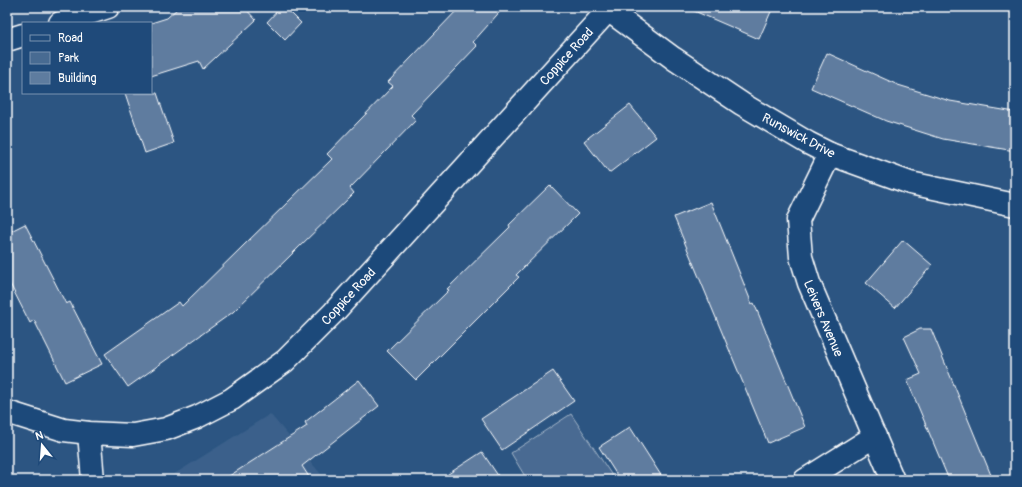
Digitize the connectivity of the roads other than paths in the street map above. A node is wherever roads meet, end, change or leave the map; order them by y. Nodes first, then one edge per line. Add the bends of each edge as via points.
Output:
1 (108, 7) edge
2 (609, 9) edge
3 (63, 22) edge
4 (22, 35) edge
5 (7, 40) edge
6 (830, 154) junction
7 (1015, 205) edge
8 (7, 398) edge
9 (16, 415) edge
10 (89, 433) junction
11 (875, 436) junction
12 (93, 480) edge
13 (805, 480) edge
14 (893, 480) edge

1 - 3 street
2 - 6 street, Runswick Drive via 673,58 742,104
2 - 10 street, Coppice Road via 334,312 285,361 232,399 198,417 166,428 133,435
4 - 5 street
6 - 7 street, Runswick Drive via 910,183
6 - 11 street, Leivers Avenue via 798,220 801,257 808,283
8 - 9 street
9 - 10 street, Coppice Road via 64,430
10 - 12 street
11 - 13 street
11 - 14 street, Leivers Avenue

